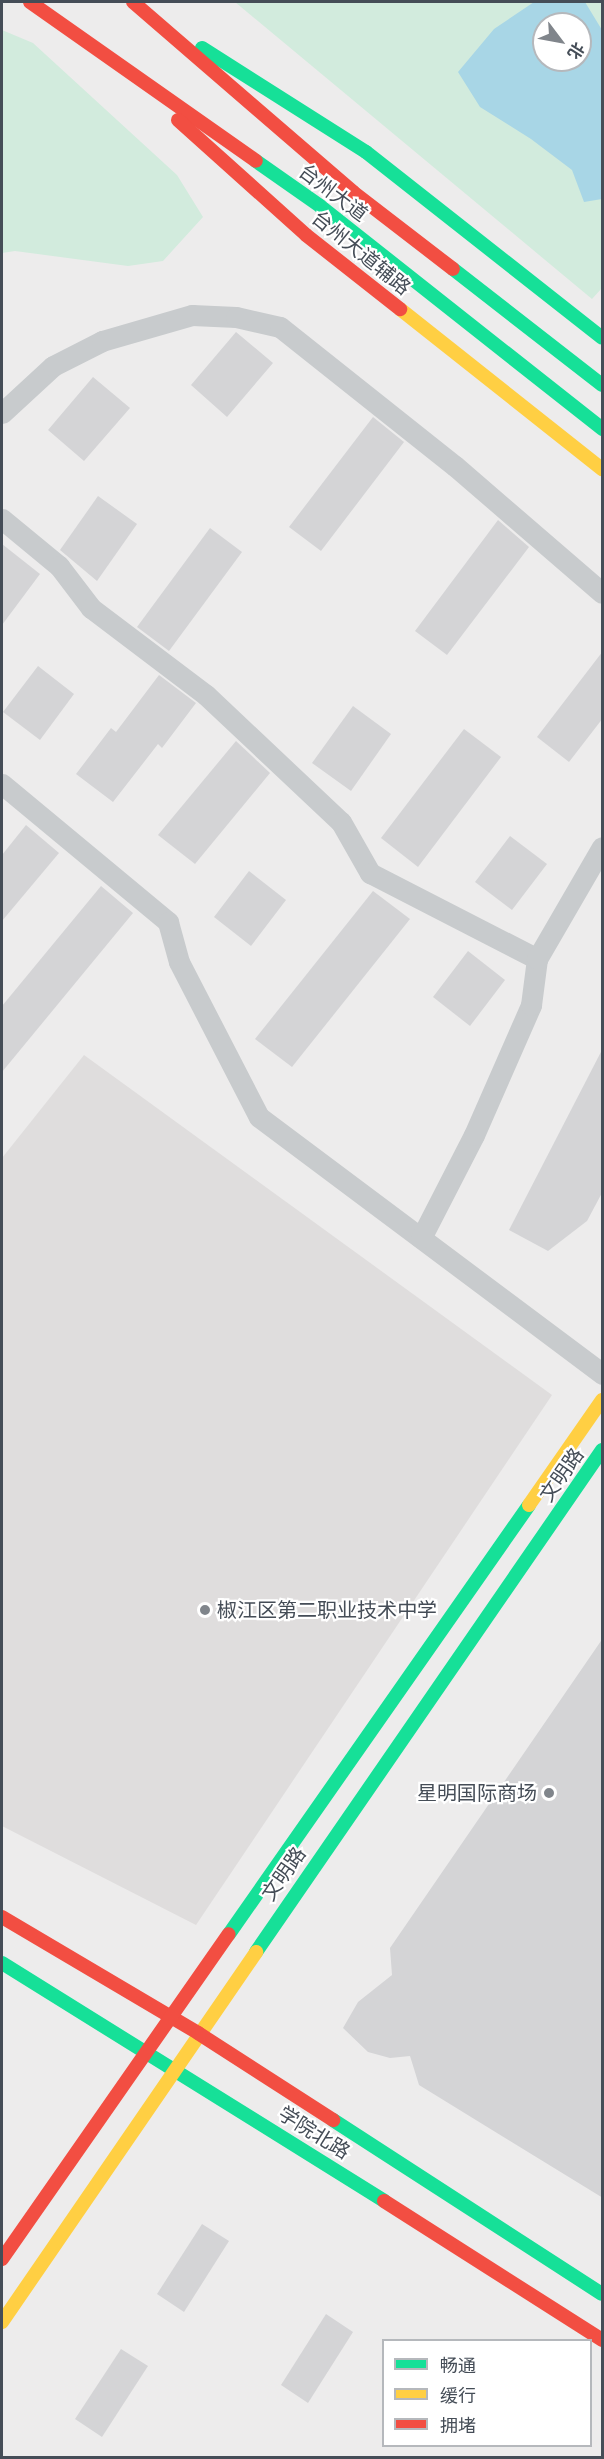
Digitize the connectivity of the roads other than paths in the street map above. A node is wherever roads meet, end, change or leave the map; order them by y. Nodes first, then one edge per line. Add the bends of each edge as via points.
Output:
1 (30, 2) edge
2 (58, 2) edge
3 (133, 2) edge
4 (146, 12) junction
5 (67, 28) junction
6 (106, 57) junction
7 (603, 338) edge
8 (603, 384) edge
9 (2, 413) edge
10 (603, 429) edge
11 (603, 469) edge
12 (2, 519) edge
13 (603, 593) edge
14 (2, 784) edge
15 (603, 847) edge
16 (537, 959) junction
17 (421, 1238) junction
18 (603, 1374) edge
19 (603, 1400) edge
20 (603, 1450) edge
21 (2, 1917) edge
22 (2, 1963) edge
23 (170, 2016) junction
24 (198, 2032) junction
25 (145, 2051) junction
26 (176, 2069) junction
27 (2, 2259) edge
28 (603, 2294) edge
29 (2, 2322) edge
30 (603, 2340) edge

1 - 5 main road, 台州大道
2 - 5 main road
3 - 4 main road, 台州大道
4 - 7 main road via 366,152
4 - 8 main road, 台州大道 via 353,192
5 - 6 main road, 台州大道
6 - 10 main road, 台州大道 via 320,206
6 - 11 main road, 台州大道辅路 via 306,235
9 - 13 street via 53,366 102,341 192,315 236,317 279,327 455,466
12 - 16 street via 59,566 91,608 206,695 340,822 370,873
14 - 17 street via 168,922 179,962 259,1117
15 - 16 street
16 - 17 street via 531,1005 474,1135
17 - 18 street
19 - 23 main road, 文明路
20 - 24 main road, 文明路
21 - 23 main road, 学院北路
22 - 25 main road, 学院北路
23 - 24 main road, 学院北路
23 - 25 main road, 文明路
24 - 26 main road, 文明路
24 - 28 main road, 学院北路
25 - 26 main road, 学院北路
25 - 27 main road, 文明路
26 - 29 main road, 文明路
26 - 30 main road, 学院北路

